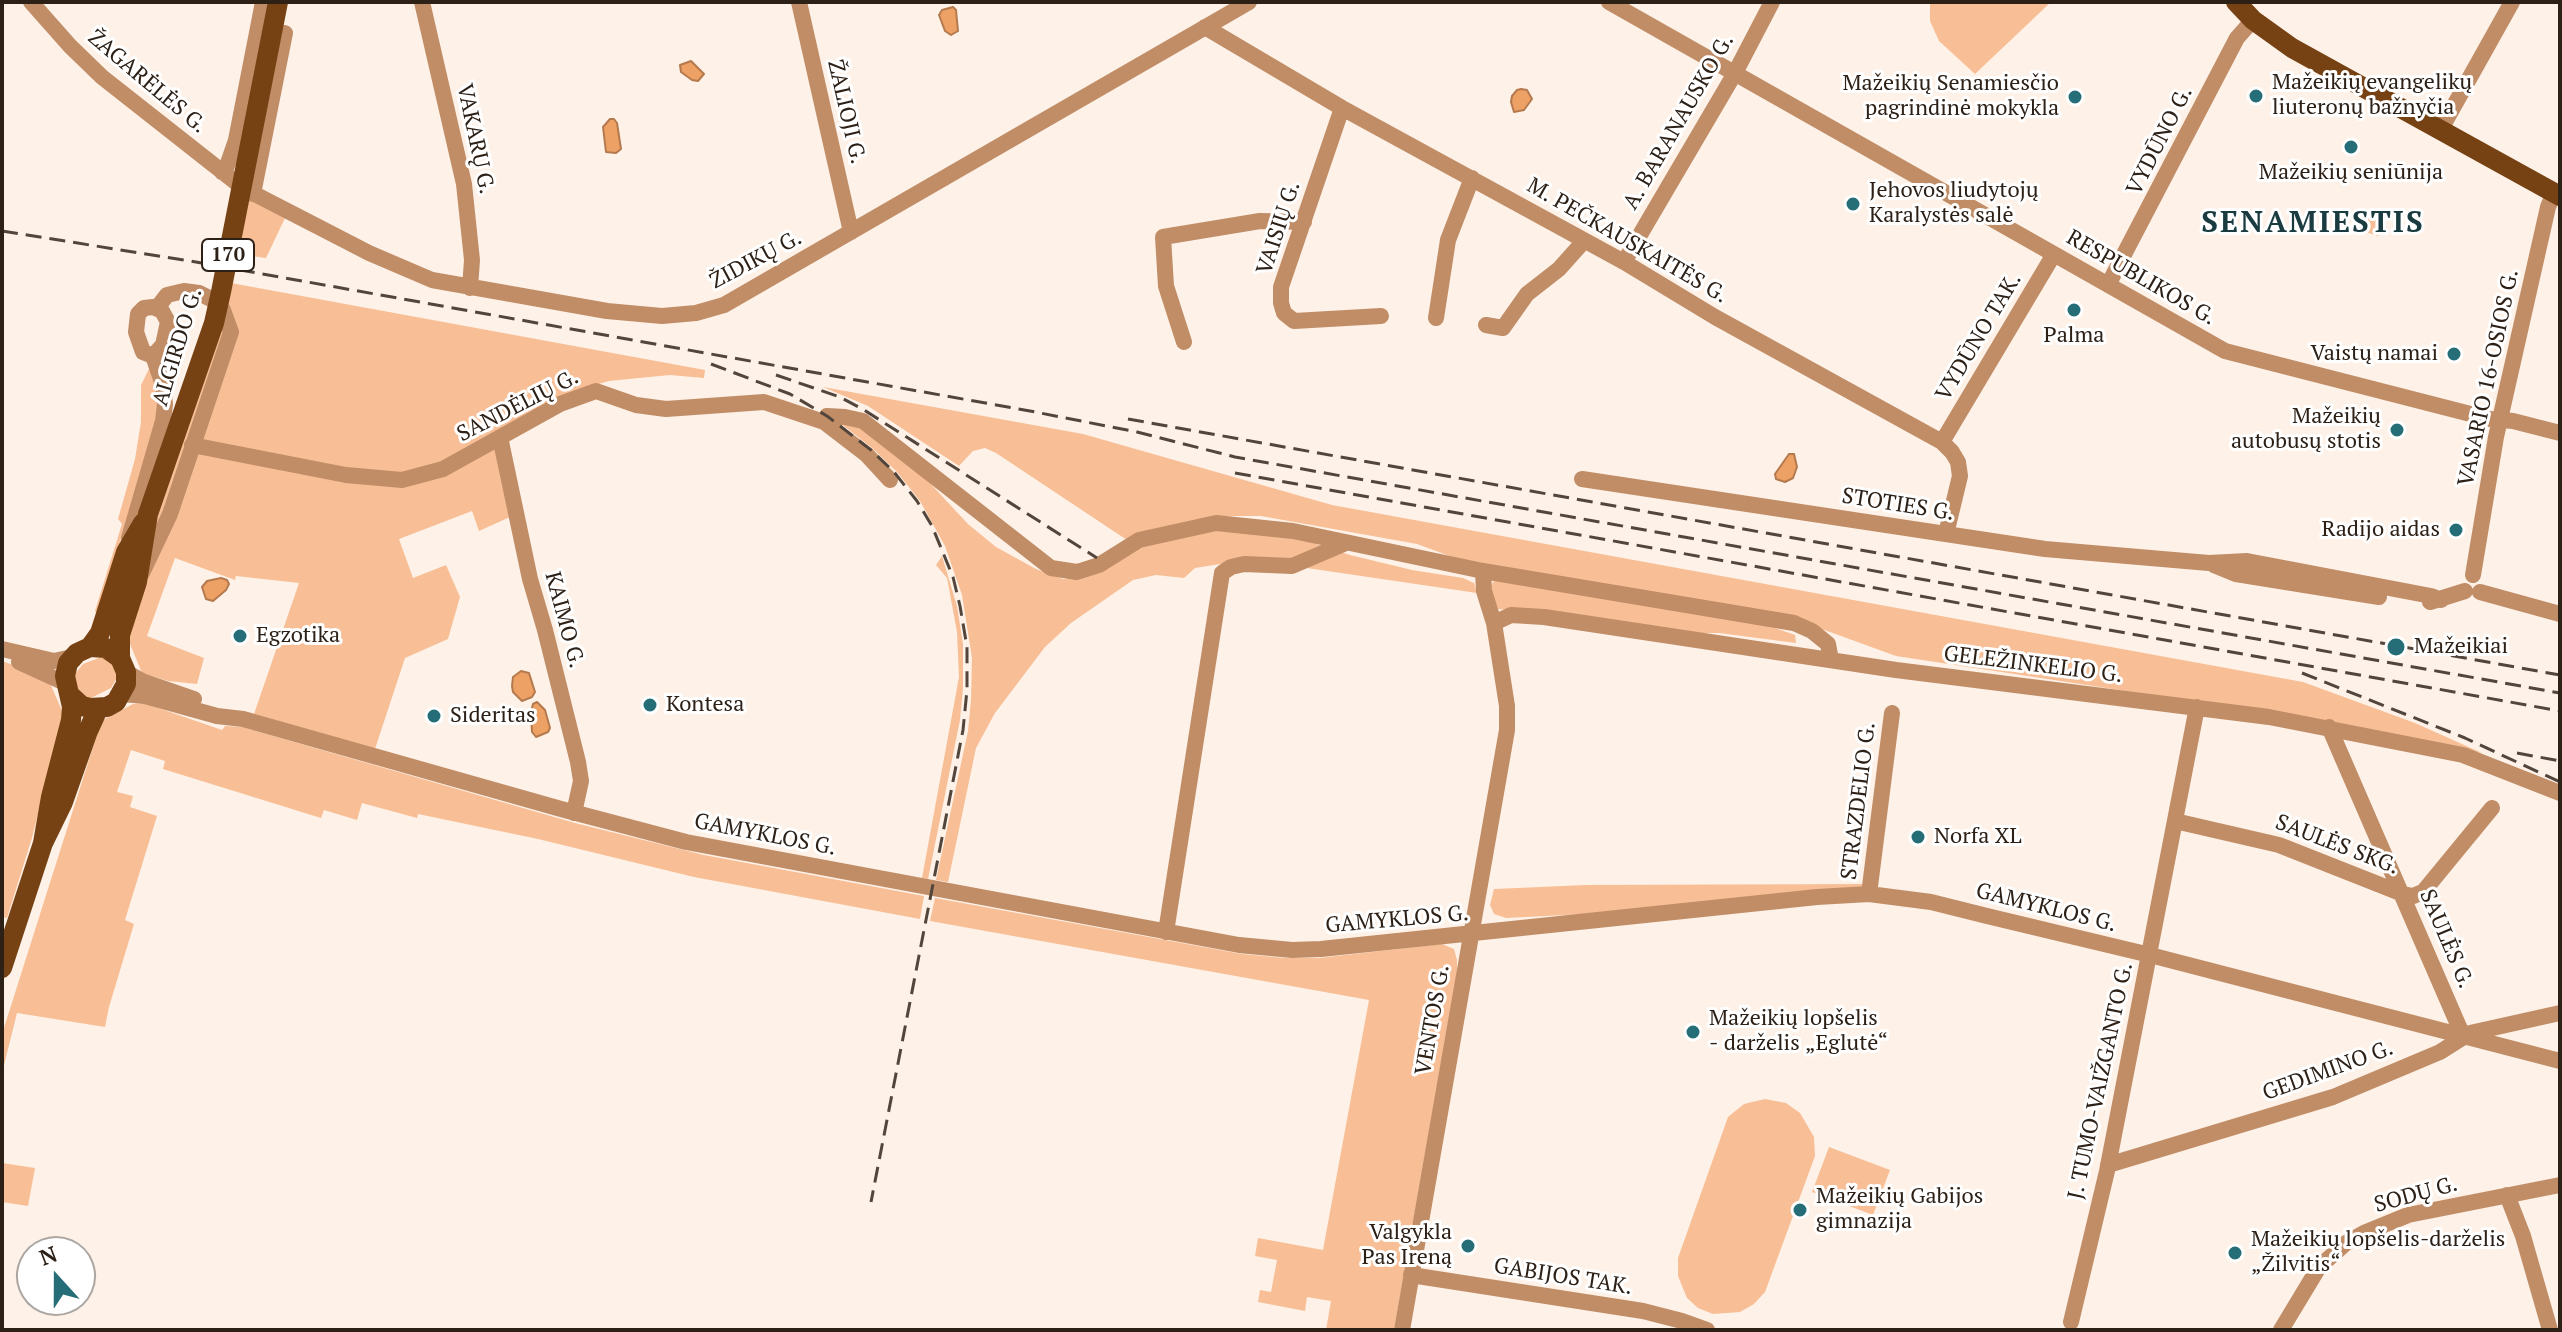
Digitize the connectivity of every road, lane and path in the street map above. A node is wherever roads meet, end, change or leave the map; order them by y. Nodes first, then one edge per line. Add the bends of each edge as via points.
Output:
1 (31, 2) edge
2 (263, 2) edge
3 (278, 2) edge
4 (422, 2) edge
5 (799, 2) edge
6 (1249, 2) edge
7 (1609, 2) edge
8 (1772, 2) edge
9 (2236, 2) edge
10 (2512, 2) edge
11 (2253, 20) junction
12 (1205, 27) junction
13 (285, 33) dead end
14 (1735, 73) junction
15 (1342, 108) junction
16 (2441, 129) junction
17 (222, 172) junction
18 (1472, 178) junction
19 (248, 191) junction
20 (2557, 194) edge
21 (1304, 222) junction
22 (851, 232) junction
23 (1584, 241) junction
24 (2054, 254) junction
25 (1624, 262) junction
26 (2108, 285) junction
27 (470, 288) junction
28 (157, 308) junction
29 (1381, 316) dead end
30 (1436, 318) dead end
31 (1486, 325) dead end
32 (1184, 342) dead end
33 (153, 356) junction
34 (2501, 420) junction
35 (824, 422) junction
36 (2560, 433) edge
37 (500, 437) junction
38 (1942, 442) junction
39 (192, 445) junction
40 (1582, 479) dead end
41 (890, 480) dead end
42 (150, 507) junction
43 (1946, 534) junction
44 (1347, 543) junction
45 (126, 552) junction
46 (1483, 571) junction
47 (137, 582) junction
48 (2472, 591) junction
49 (2560, 614) edge
50 (1494, 623) junction
51 (2, 649) edge
52 (81, 652) junction
53 (2, 657) edge
54 (1831, 660) junction
55 (123, 665) junction
56 (67, 689) junction
57 (122, 694) junction
58 (2197, 707) junction
59 (98, 709) junction
60 (1892, 713) dead end
61 (243, 719) junction
62 (2329, 727) junction
63 (2560, 793) edge
64 (2492, 808) dead end
65 (574, 813) junction
66 (2175, 821) junction
67 (43, 843) junction
68 (1869, 894) junction
69 (2403, 894) junction
70 (1166, 932) junction
71 (1470, 935) junction
72 (2150, 955) junction
73 (2, 968) edge
74 (2560, 1013) edge
75 (2463, 1036) junction
76 (2560, 1061) edge
77 (2108, 1165) junction
78 (2560, 1185) edge
79 (2507, 1195) junction
80 (1411, 1275) junction
81 (2071, 1322) dead end
82 (1402, 1330) edge
83 (1707, 1330) edge
84 (2281, 1330) edge
85 (2550, 1330) edge

1 - 17 street, ŽAGARĖLĖS G. via 102,77
2 - 17 street via 236,140
3 - 42 main road, ALGIRDO G. / 170 via 214,323
4 - 27 street, VAKARŲ G. via 464,184 472,247
5 - 22 street, ŽALIOJI G.
6 - 12 street, ŽIDIKŲ G.
7 - 14 street, RESPUBLIKOS G.
8 - 14 street, A. BARANAUSKO G.
9 - 11 main road
10 - 16 street
11 - 16 main road via 2292,48
11 - 26 street, VYDŪNO G. via 2237,38
12 - 15 street, M. PEČKAUSKAITĖS G.
12 - 22 street, ŽIDIKŲ G.
13 - 19 street
14 - 24 street, RESPUBLIKOS G.
14 - 25 street, A. BARANAUSKO G.
15 - 18 street, M. PEČKAUSKAITĖS G.
15 - 21 street, VAISIŲ G.
16 - 20 main road
17 - 19 street, ŽAGARĖLĖS G.
18 - 23 street, M. PEČKAUSKAITĖS G.
18 - 30 street via 1448,240
19 - 27 street, ŽIDIKŲ G. via 419,275
20 - 34 street, VASARIO 16-OSIOS G. via 2548,207
21 - 29 street, VAISIŲ G. via 1281,287 1284,313 1294,321
21 - 32 street via 1260,221 1163,237 1166,286
22 - 27 street, ŽIDIKŲ G. via 724,305 696,313 639,315
23 - 25 street, M. PEČKAUSKAITĖS G.
23 - 31 street via 1527,294 1503,328
24 - 26 street, RESPUBLIKOS G.
24 - 38 street, VYDŪNO TAK.
25 - 38 street, M. PEČKAUSKAITĖS G.
26 - 34 street, RESPUBLIKOS G. via 2225,351
28 - 33 street via 166,316 168,328
28 - 33 street via 144,308 136,321 140,346
28 - 39 street via 167,295 199,293 213,300 229,321 227,346
33 - 45 street via 164,394 163,421
34 - 36 street, RESPUBLIKOS G.
34 - 48 street, VASARIO 16-OSIOS G. via 2473,575 2483,586
35 - 37 street, SANDĖLIŲ G. via 764,402 666,409 596,391
35 - 41 street, SANDĖLIŲ G.
35 - 44 street via 827,416 863,421 1051,568 1077,572 1139,540 1216,523
37 - 39 street, SANDĖLIŲ G. via 443,469 402,480 346,475
37 - 65 street, KAIMO G. via 578,762 581,781
38 - 43 street via 1958,462 1960,476
39 - 47 street via 170,514
40 - 43 street, STOTIES G.
42 - 45 main road, ALGIRDO G. / 170
42 - 47 main road, ALGIRDO G. / 170
43 - 48 street, STOTIES G. via 2045,549 2209,563 2236,574 2417,603
44 - 46 street
44 - 70 street via 1292,566 1244,564 1222,573
45 - 52 main road, ALGIRDO G. / 170 via 100,633
46 - 50 street, VENTOS G.
46 - 54 street via 1794,623 1828,644
47 - 55 main road, ALGIRDO G. / 170 via 120,635
48 - 49 street
50 - 54 street, GELEŽINKELIO G. via 1511,615 1544,617
50 - 71 street, VENTOS G. via 1507,730
51 - 52 street via 54,661
52 - 55 main road via 106,648
52 - 56 main road, ALGIRDO G. via 66,669
53 - 56 street via 35,668
54 - 58 street, GELEŽINKELIO G.
55 - 57 main road, ALGIRDO G.
55 - 61 street, GAMYKLOS G. via 142,681
56 - 59 main road via 82,706
56 - 67 main road, ALGIRDO G. via 71,720
57 - 59 main road
57 - 61 street, GAMYKLOS G.
58 - 62 street, GELEŽINKELIO G.
58 - 66 street, J. TUMO-VAIŽGANTO G.
59 - 67 main road, ALGIRDO G.
60 - 68 street, STRAZDELIO G.
61 - 65 street, GAMYKLOS G.
62 - 63 street, GELEŽINKELIO G. via 2463,755
62 - 69 street, SAULĖS G.
64 - 69 street, SAULĖS SKG. via 2423,892
65 - 70 street, GAMYKLOS G. via 686,842
66 - 69 street, SAULĖS SKG. via 2279,845
66 - 72 street, J. TUMO-VAIŽGANTO G.
67 - 73 main road, ALGIRDO G.
68 - 71 street, GAMYKLOS G.
68 - 72 street, GAMYKLOS G. via 1931,902
69 - 75 street, SAULĖS G.
70 - 71 street, GAMYKLOS G. via 1292,950
71 - 80 street, VENTOS G.
72 - 75 street, GAMYKLOS G.
72 - 77 street, J. TUMO-VAIŽGANTO G.
74 - 75 street, GEDIMINO G.
75 - 76 street, GAMYKLOS G.
75 - 77 street, GEDIMINO G. via 2440,1052 2333,1097
77 - 81 street, J. TUMO-VAIŽGANTO G.
78 - 79 street, SODŲ G.
79 - 84 street, SODŲ G. via 2408,1215 2346,1243 2319,1267
79 - 85 street
80 - 82 street, VENTOS G.
80 - 83 street, GABIJOS TAK. via 1643,1311

